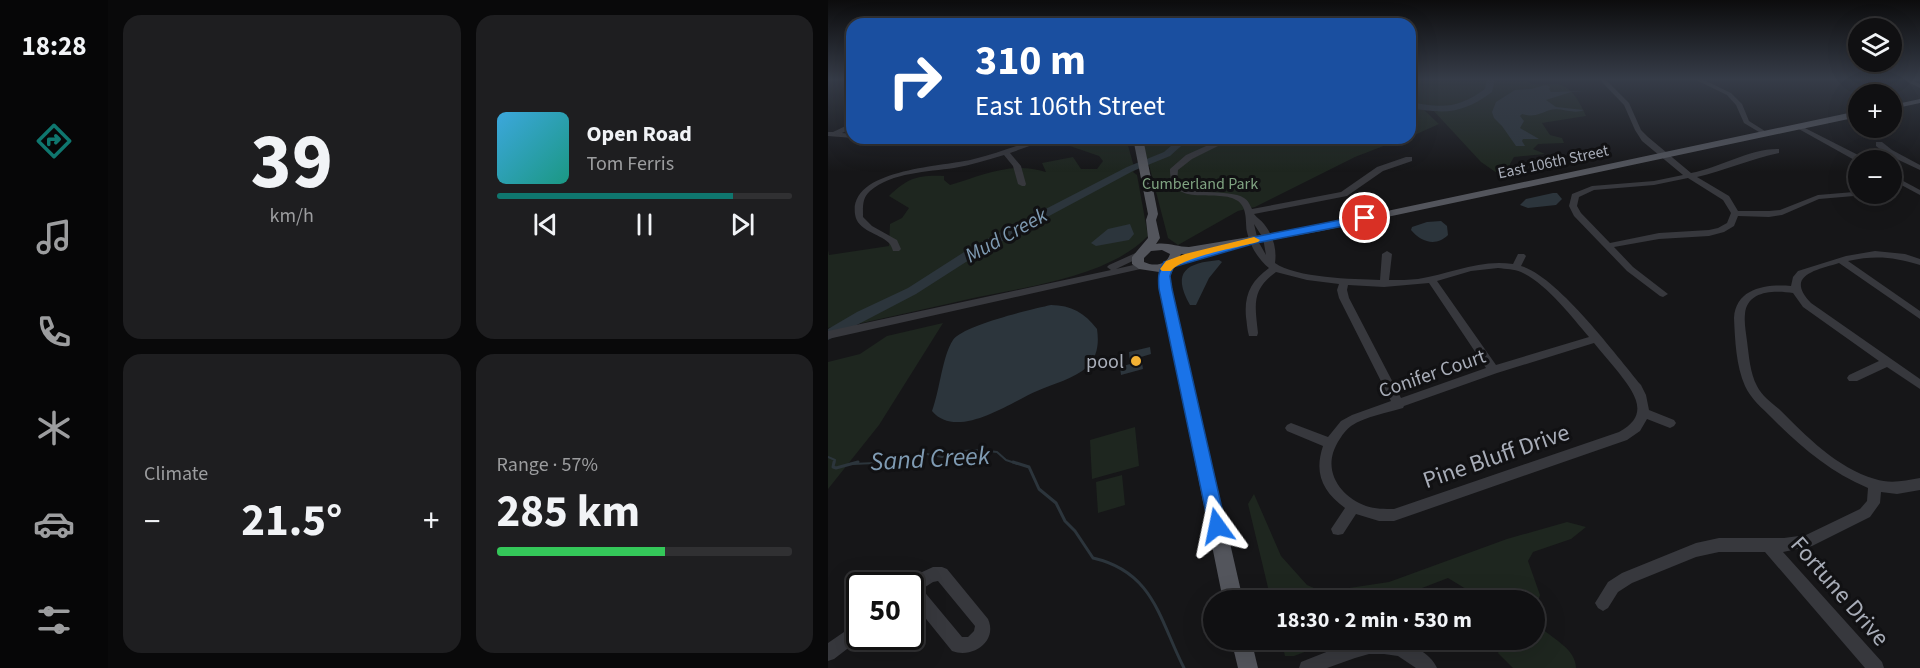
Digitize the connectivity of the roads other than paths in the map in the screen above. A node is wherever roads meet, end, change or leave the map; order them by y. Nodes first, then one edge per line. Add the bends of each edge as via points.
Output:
1 (1630, 110) edge
2 (1741, 110) edge
3 (1848, 116) edge
4 (1799, 127) junction
5 (846, 128) edge
6 (832, 134) edge
7 (1766, 134) junction
8 (1030, 144) edge
9 (1139, 144) edge
10 (1217, 144) edge
11 (1879, 144) dead end
12 (1776, 150) dead end
13 (1005, 152) junction
14 (1848, 153) edge
15 (1668, 154) junction
16 (1409, 159) dead end
17 (1920, 168) edge
18 (1693, 175) junction
19 (1902, 183) edge
20 (1022, 184) dead end
21 (1920, 193) edge
22 (1848, 194) edge
23 (1735, 213) junction
24 (1153, 214) junction
25 (1250, 215) junction
26 (1269, 238) junction
27 (1254, 240) junction
28 (1608, 246) junction
29 (1172, 248) junction
30 (896, 249) dead end
31 (1387, 254) dead end
32 (1143, 260) junction
33 (1842, 261) junction
34 (1920, 262) edge
35 (1169, 264) junction
36 (1272, 266) junction
37 (1431, 279) junction
38 (1344, 280) junction
39 (1384, 284) junction
40 (1166, 289) junction
41 (1796, 290) junction
42 (1663, 294) dead end
43 (1920, 316) edge
44 (1253, 333) dead end
45 (828, 335) edge
46 (1595, 339) junction
47 (1887, 362) junction
48 (1493, 370) junction
49 (1853, 378) dead end
50 (1920, 385) edge
51 (1399, 405) junction
52 (1644, 413) junction
53 (1670, 423) dead end
54 (1291, 428) dead end
55 (1330, 442) junction
56 (1920, 484) edge
57 (1875, 485) junction
58 (1353, 508) junction
59 (1338, 529) dead end
60 (1768, 545) junction
61 (911, 589) edge
62 (1231, 590) edge
63 (1603, 603) dead end
64 (846, 639) edge
65 (1244, 650) edge
66 (828, 653) edge
67 (1248, 668) edge
68 (1307, 668) edge
69 (1429, 668) edge
70 (1876, 668) edge

1 - 15 street via 1641,134
2 - 7 street via 1746,122
3 - 4 main road, East 106th Street
4 - 7 main road, East 106th Street
4 - 14 street
5 - 6 street
7 - 15 main road, East 106th Street
8 - 13 street
9 - 24 main road
10 - 25 street via 1182,161 1174,169 1174,178 1194,193 1236,197
11 - 17 street
12 - 18 street
13 - 20 street via 1017,166
13 - 30 street via 954,166 901,174 865,192 858,204 859,217 869,228 894,242
15 - 18 street via 1682,171
15 - 26 main road, East 106th Street
16 - 25 street via 1380,170 1344,194
18 - 23 street via 1726,198
18 - 28 street via 1592,188 1577,194 1574,209
19 - 21 street
22 - 23 street via 1818,197 1782,212
23 - 28 street via 1731,224 1715,232 1659,236
24 - 29 main road
24 - 32 main road via 1154,238
25 - 26 street
25 - 27 street
26 - 27 main road, East 106th Street
26 - 36 street
27 - 29 main road, East 106th Street via 1189,251
27 - 35 main road, East 106th Street
27 - 36 street
28 - 42 street
29 - 32 main road, East 106th Street via 1154,246
29 - 35 main road via 1176,256
31 - 39 street
32 - 35 main road, East 106th Street
32 - 40 main road
32 - 45 street via 1060,284
33 - 34 street via 1874,252
33 - 41 street via 1801,273 1795,281
33 - 43 street
35 - 40 main road via 1164,276
36 - 38 street via 1287,273
36 - 44 street via 1251,291
37 - 39 street
37 - 46 street via 1518,261 1545,283
37 - 48 street
38 - 39 street
38 - 51 street via 1344,298
40 - 62 main road
41 - 47 street via 1807,305
41 - 57 street via 1761,290 1741,304 1739,318 1747,380 1834,466
46 - 48 street, Conifer Court
46 - 52 street via 1638,389
47 - 49 street
47 - 50 street
48 - 51 street, Conifer Court
51 - 55 street, Conifer Court via 1345,424
52 - 53 street
52 - 58 street, Pine Bluff Drive via 1636,427 1623,436 1411,510 1386,516
54 - 55 street
55 - 58 street via 1324,459 1327,478 1338,496
56 - 57 street via 1902,489
57 - 60 street via 1873,503 1865,513 1807,541
58 - 59 street
60 - 63 street via 1719,545 1696,550 1627,578 1613,587
60 - 70 street, Fortune Drive
61 - 61 street via 958,645 971,645 981,635 983,624 942,574 930,575
64 - 66 street
65 - 67 main road
68 - 69 street via 1364,646 1384,645 1402,648

